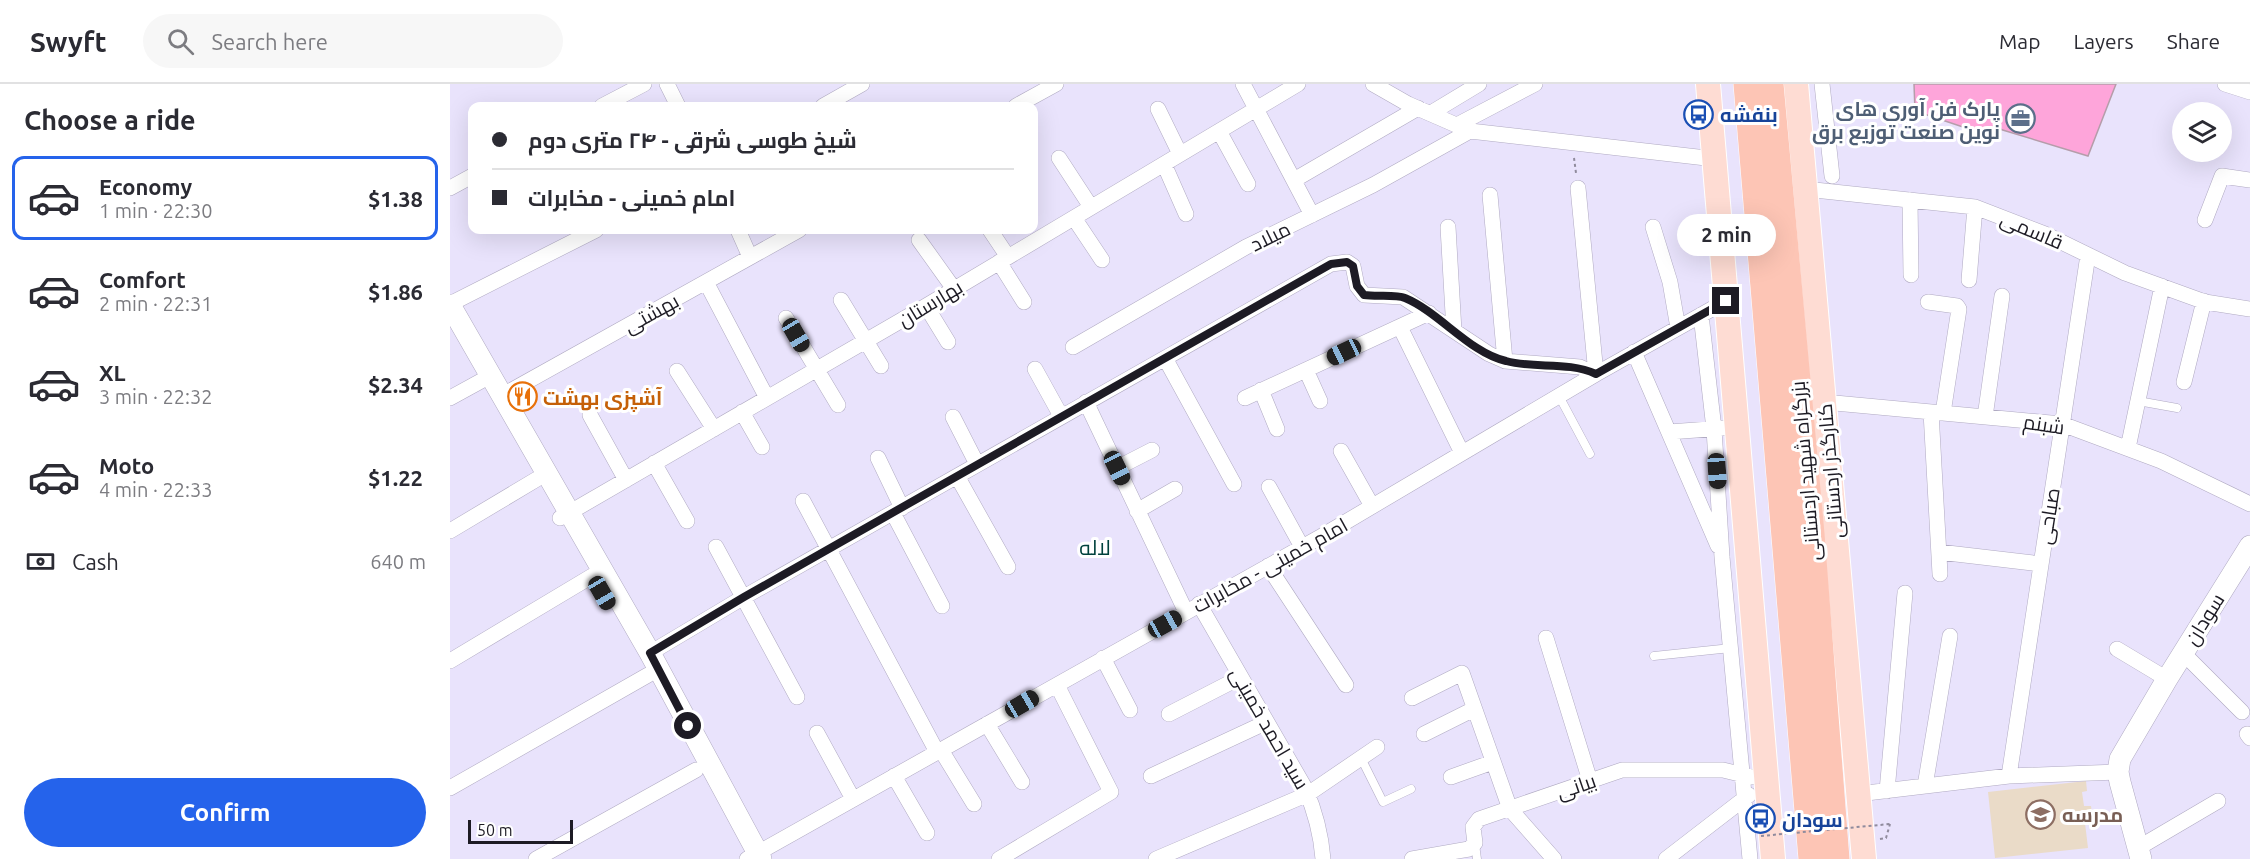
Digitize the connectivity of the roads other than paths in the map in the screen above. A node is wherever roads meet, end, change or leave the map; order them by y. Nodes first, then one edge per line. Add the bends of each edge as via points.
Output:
1 (644, 84) edge
2 (667, 84) edge
3 (862, 84) edge
4 (1056, 84) edge
5 (1243, 84) edge
6 (1298, 84) edge
7 (1373, 84) edge
8 (1479, 84) edge
9 (1534, 84) edge
10 (1708, 84) edge
11 (1747, 84) edge
12 (1772, 84) edge
13 (1796, 84) edge
14 (1822, 84) edge
15 (2225, 84) edge
16 (2250, 92) edge
17 (610, 102) edge
18 (676, 102) edge
19 (829, 102) edge
20 (1023, 102) edge
21 (1158, 109) dead end
22 (1257, 109) junction
23 (1424, 111) junction
24 (1464, 128) junction
25 (1219, 131) junction
26 (1180, 154) junction
27 (1059, 158) dead end
28 (1714, 159) junction
29 (1164, 164) junction
30 (1833, 176) dead end
31 (468, 178) edge
32 (1294, 180) junction
33 (2250, 180) edge
34 (1248, 184) dead end
35 (450, 188) edge
36 (1578, 188) road end
37 (1805, 189) junction
38 (1490, 195) dead end
39 (1910, 200) junction
40 (1091, 207) junction
41 (1975, 207) junction
42 (1186, 214) dead end
43 (1312, 215) junction
44 (1074, 218) junction
45 (2205, 220) dead end
46 (1448, 227) dead end
47 (1653, 227) dead end
48 (588, 234) edge
49 (740, 234) edge
50 (792, 234) edge
51 (992, 234) edge
52 (919, 240) dead end
53 (2088, 255) junction
54 (750, 257) junction
55 (1004, 259) junction
56 (1102, 260) dead end
57 (1911, 275) dead end
58 (1970, 280) dead end
59 (706, 282) junction
60 (2162, 286) junction
61 (954, 289) junction
62 (2002, 296) dead end
63 (842, 300) dead end
64 (1726, 301) junction
65 (1024, 302) dead end
66 (1928, 302) dead end
67 (2204, 302) junction
68 (450, 305) edge
69 (926, 306) junction
70 (2250, 309) edge
71 (1429, 313) junction
72 (1701, 315) junction
73 (786, 318) dead end
74 (1400, 327) junction
75 (1678, 327) junction
76 (450, 329) edge
77 (1454, 331) junction
78 (866, 340) junction
79 (948, 342) dead end
80 (1073, 347) dead end
81 (1634, 352) junction
82 (1165, 358) junction
83 (1505, 361) junction
84 (881, 366) dead end
85 (1035, 369) dead end
86 (816, 370) junction
87 (1306, 370) junction
88 (677, 371) dead end
89 (1596, 374) junction
90 (481, 381) junction
91 (2184, 382) dead end
92 (1261, 390) junction
93 (503, 395) junction
94 (1559, 396) junction
95 (450, 398) edge
96 (767, 398) junction
97 (1245, 398) dead end
98 (1320, 401) dead end
99 (2138, 401) junction
100 (1086, 402) junction
101 (1824, 402) junction
102 (838, 405) dead end
103 (2177, 408) dead end
104 (742, 412) junction
105 (1937, 412) junction
106 (590, 415) dead end
107 (953, 417) dead end
108 (1061, 417) junction
109 (1985, 417) junction
110 (2062, 424) junction
111 (1726, 428) junction
112 (714, 429) junction
113 (1276, 429) dead end
114 (1669, 432) junction
115 (762, 447) dead end
116 (2128, 448) junction
117 (1152, 450) dead end
118 (1341, 451) dead end
119 (1462, 453) junction
120 (1590, 454) dead end
121 (878, 458) dead end
122 (654, 463) junction
123 (977, 464) junction
124 (1117, 468) junction
125 (957, 476) junction
126 (537, 478) junction
127 (626, 480) junction
128 (1234, 484) dead end
129 (1269, 487) dead end
130 (1175, 489) dead end
131 (803, 501) dead end
132 (2250, 504) edge
133 (1372, 506) junction
134 (898, 510) junction
135 (1137, 511) junction
136 (565, 516) junction
137 (687, 521) dead end
138 (450, 531) edge
139 (2250, 546) edge
140 (716, 547) dead end
141 (1302, 548) junction
142 (829, 549) junction
143 (1939, 552) junction
144 (1722, 557) junction
145 (2041, 564) junction
146 (1268, 566) junction
147 (1008, 567) dead end
148 (1940, 574) dead end
149 (592, 576) junction
150 (1905, 593) dead end
151 (744, 597) junction
152 (1199, 604) junction
153 (942, 606) dead end
154 (1186, 612) junction
155 (1950, 636) dead end
156 (1546, 638) dead end
157 (1755, 641) junction
158 (1731, 648) junction
159 (2117, 649) dead end
160 (650, 653) junction
161 (2183, 653) junction
162 (1654, 656) dead end
163 (1103, 658) junction
164 (450, 661) edge
165 (648, 675) junction
166 (1241, 678) junction
167 (2167, 679) junction
168 (1057, 685) junction
169 (1346, 685) dead end
170 (797, 697) dead end
171 (1412, 699) dead end
172 (1474, 709) junction
173 (1130, 710) dead end
174 (2242, 712) dead end
175 (1169, 714) dead end
176 (1267, 722) junction
177 (987, 724) junction
178 (818, 733) dead end
179 (1424, 734) dead end
180 (1377, 747) dead end
181 (939, 751) junction
182 (1361, 758) junction
183 (1493, 762) junction
184 (696, 770) junction
185 (2118, 772) junction
186 (1743, 774) junction
187 (894, 776) junction
188 (1151, 776) dead end
189 (2009, 776) junction
190 (1451, 777) dead end
191 (1766, 780) junction
192 (1590, 781) junction
193 (1022, 782) dead end
194 (1925, 786) junction
195 (450, 788) edge
196 (1411, 789) dead end
197 (1887, 790) junction
198 (1308, 794) junction
199 (1858, 794) junction
200 (853, 799) junction
201 (1745, 799) junction
202 (2218, 801) dead end
203 (974, 804) dead end
204 (1510, 809) junction
205 (927, 833) dead end
206 (1475, 843) junction
207 (2140, 854) edge
208 (753, 857) edge
209 (536, 859) edge
210 (999, 859) edge
211 (1156, 859) edge
212 (1323, 859) edge
213 (1412, 859) edge
214 (1476, 859) edge
215 (1554, 859) edge
216 (1666, 859) edge
217 (1750, 859) edge
218 (1773, 859) edge
219 (1812, 859) edge
220 (1839, 859) edge
221 (1864, 859) edge

1 - 17 street
2 - 18 street
3 - 19 street
4 - 20 street
5 - 22 street
6 - 22 street, بهارستان
7 - 23 street
8 - 23 street
9 - 24 street, میلاد
10 - 28 main road
11 - 219 highway, بزرگراه شهید اردستانی
12 - 220 highway, بزرگراه شهید اردستانی
13 - 37 main road, کنارگذر اردستانی
14 - 30 street
15 - 16 street
21 - 26 street
22 - 25 street, بهارستان
22 - 32 street
23 - 24 street
23 - 32 street
24 - 28 street
24 - 43 street, میلاد via 1373,185
25 - 26 street, بهارستان
25 - 34 street
26 - 29 street, بهارستان
27 - 40 street
28 - 64 main road
29 - 40 street, بهارستان
29 - 42 street
31 - 35 street
32 - 43 street
33 - 45 street via 2222,176
36 - 89 street
37 - 39 street, قاسمی
37 - 101 main road, کنارگذر اردستانی
38 - 83 street
39 - 41 street, قاسمی
39 - 57 street
40 - 44 street, بهارستان
41 - 53 street, قاسمی
41 - 58 street
43 - 80 street, میلاد via 1246,247
44 - 55 street, بهارستان
44 - 56 street
46 - 77 street
47 - 75 street via 1670,282
48 - 68 street
49 - 54 street
50 - 54 street, بهشتی
51 - 55 street
52 - 61 street
53 - 60 street, قاسمی
53 - 110 street, صباحی
54 - 59 street, بهشتی
55 - 61 street, بهارستان
55 - 65 street
59 - 93 street, بهشتی
59 - 96 street
60 - 67 street, قاسمی
60 - 99 street
61 - 69 street, بهارستان
62 - 109 street
63 - 78 street
64 - 72 street, امام خمینی - مخابرات
64 - 111 main road
66 - 105 street via 1959,309
67 - 70 street, قاسمی
67 - 91 street
68 - 93 main road
69 - 78 street, بهارستان
69 - 79 street
71 - 74 street
71 - 77 street
71 - 82 street via 1403,297 1364,295 1357,286 1353,266 1347,262 1331,264
72 - 75 street, امام خمینی - مخابرات
72 - 111 street
73 - 86 street
74 - 87 street
74 - 119 street
75 - 81 street, امام خمینی - مخابرات
76 - 90 main road
77 - 83 street
78 - 84 street
78 - 86 street, بهارستان
81 - 89 street, امام خمینی - مخابرات
81 - 114 street
82 - 100 street
82 - 128 street
83 - 89 street via 1580,367
85 - 108 street
86 - 96 street, بهارستان
86 - 102 street
87 - 92 street
87 - 98 street
88 - 112 street
89 - 94 street, امام خمینی - مخابرات
90 - 95 street
90 - 126 main road
92 - 97 street
92 - 113 street
93 - 136 main road
94 - 119 street, امام خمینی - مخابرات
94 - 120 lane
96 - 104 street, بهارستان
99 - 103 lane
99 - 116 street
100 - 108 street
100 - 124 street
101 - 105 street, شبنم
101 - 199 main road, کنارگذر اردستانی
104 - 112 street, بهارستان
104 - 115 street
105 - 109 street, شبنم
105 - 143 street
106 - 127 street
107 - 123 street
108 - 123 street
109 - 110 street, شبنم
110 - 116 street, شبنم
110 - 145 street, صباحی
111 - 114 street
111 - 144 street
111 - 157 main road
112 - 122 street, بهارستان
114 - 144 street
116 - 132 street, شبنم
117 - 124 street
118 - 133 street
119 - 133 street, امام خمینی - مخابرات
121 - 134 street
122 - 127 street, بهارستان
122 - 137 street
123 - 125 street
124 - 135 street
125 - 134 street
125 - 147 street
126 - 136 main road
126 - 138 street
127 - 136 street, بهارستان
129 - 141 street
130 - 135 street
131 - 142 street
133 - 141 street, امام خمینی - مخابرات
134 - 142 street
134 - 153 street
135 - 154 street
136 - 149 main road
136 - 160 main road
139 - 161 main road, سودان
140 - 151 street
141 - 146 street, امام خمینی - مخابرات
142 - 151 street
142 - 181 street
143 - 145 street
143 - 148 street
144 - 158 street
145 - 189 street, صباحی
146 - 152 street, امام خمینی - مخابرات
146 - 169 street
149 - 164 street
149 - 165 main road
150 - 197 street
151 - 160 street
151 - 170 street
152 - 154 street, امام خمینی - مخابرات
152 - 166 street, سید احمد خمینی
154 - 163 street, امام خمینی - مخابرات
155 - 194 street
156 - 192 street
157 - 158 street
157 - 191 main road
158 - 162 lane
158 - 186 street
159 - 167 street
160 - 208 main road
161 - 167 main road, سودان
161 - 174 street
163 - 168 street, امام خمینی - مخابرات
163 - 173 street
165 - 184 main road
165 - 195 street
166 - 175 street
166 - 176 street, سید احمد خمینی
167 - 185 main road, سودان via 2120,759
168 - 177 street, امام خمینی - مخابرات
168 - 210 street via 1111,792
171 - 172 street via 1462,673
172 - 179 street
172 - 183 street
176 - 188 street
176 - 198 street, سید احمد خمینی
177 - 181 street, امام خمینی - مخابرات
177 - 193 street
178 - 200 street
180 - 182 street
181 - 187 street, امام خمینی - مخابرات
181 - 203 street
182 - 196 lane via 1383,802
182 - 198 street
183 - 190 street
183 - 204 street
184 - 208 main road
184 - 209 street
185 - 189 street
185 - 207 main road
186 - 191 street, بیانی
186 - 192 street, بیانی via 1723,770 1622,770
186 - 201 street
187 - 200 street, امام خمینی - مخابرات
187 - 205 street
189 - 194 street
191 - 201 street
191 - 218 main road
192 - 204 street, بیانی
194 - 197 street
197 - 199 street
198 - 211 street
198 - 212 street, سید احمد خمینی
199 - 221 main road, کنارگذر اردستانی
200 - 208 street, امام خمینی - مخابرات
201 - 216 street
201 - 217 street
202 - 207 street
204 - 206 street, بیانی via 1479,819 1473,826
204 - 215 street
206 - 213 street via 1469,849
206 - 214 lane

